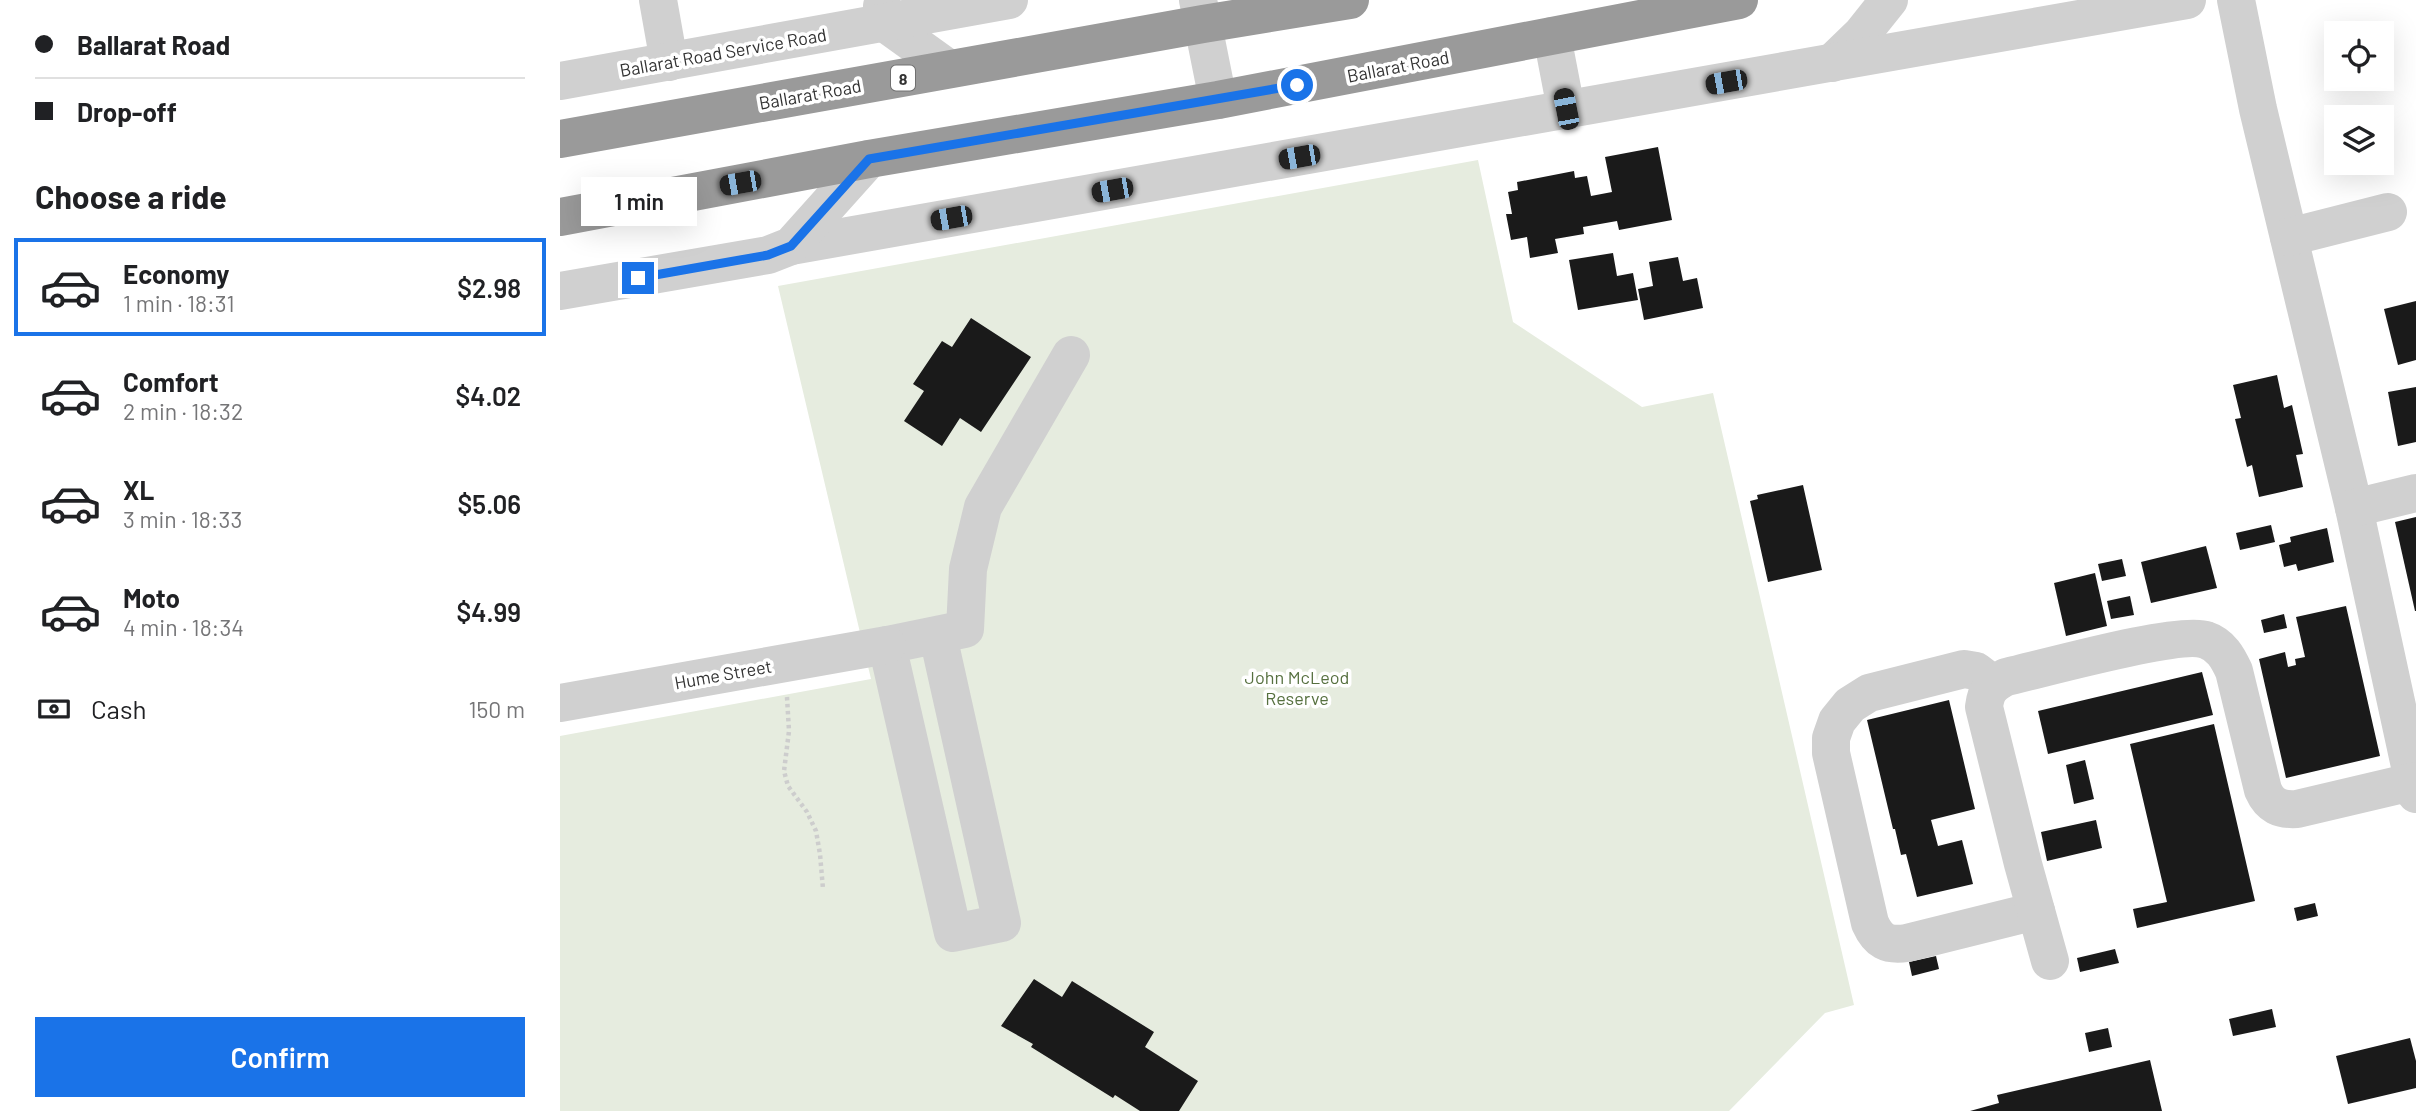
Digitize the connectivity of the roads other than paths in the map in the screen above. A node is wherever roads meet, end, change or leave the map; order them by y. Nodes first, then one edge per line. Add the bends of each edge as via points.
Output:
1 (658, 0) edge
2 (1009, 0) edge
3 (1350, 0) edge
4 (1740, 0) edge
5 (1889, 0) edge
6 (2188, 0) edge
7 (2236, 0) edge
8 (883, 11) edge
9 (1201, 12) edge
10 (1552, 36) junction
11 (669, 62) junction
12 (1832, 64) junction
13 (949, 69) junction
14 (560, 81) edge
15 (1218, 100) junction
16 (1566, 109) junction
17 (560, 139) edge
18 (869, 159) junction
19 (2388, 212) dead end
20 (560, 217) edge
21 (2289, 237) junction
22 (791, 246) junction
23 (560, 291) edge
24 (1071, 355) dead end
25 (2416, 493) edge
26 (2354, 508) junction
27 (939, 636) junction
28 (887, 645) junction
29 (1993, 684) junction
30 (560, 704) edge
31 (2415, 785) edge
32 (2036, 911) junction
33 (2050, 961) dead end

1 - 11 street
2 - 8 street, Ballarat Road Service Road
3 - 9 highway, Ballarat Road / 8
4 - 10 highway, Ballarat Road
5 - 12 street
6 - 12 street
7 - 21 street
8 - 11 street, Ballarat Road Service Road
8 - 13 street
9 - 13 highway, Ballarat Road / 8
9 - 15 street
10 - 15 highway, Ballarat Road
10 - 16 street
11 - 14 street, Ballarat Road Service Road
12 - 16 street
13 - 17 highway, Ballarat Road / 8
15 - 18 highway, Ballarat Road
16 - 22 street
18 - 20 highway, Ballarat Road
18 - 22 street
19 - 21 street
21 - 26 street
22 - 23 street via 768,255
24 - 27 street, Hume Street via 983,507 968,569 965,629
25 - 26 street
26 - 31 street
27 - 28 street, Hume Street
27 - 28 street via 1002,923 953,933
28 - 30 street, Hume Street
29 - 31 street via 2006,677 2152,643 2206,639 2223,652 2234,671 2263,790 2274,806 2297,809
29 - 32 street via 1986,692 1984,708
29 - 32 street via 1976,671 1964,669 1869,692 1837,721 1831,753 1870,923 1882,942 1907,943
32 - 33 street

